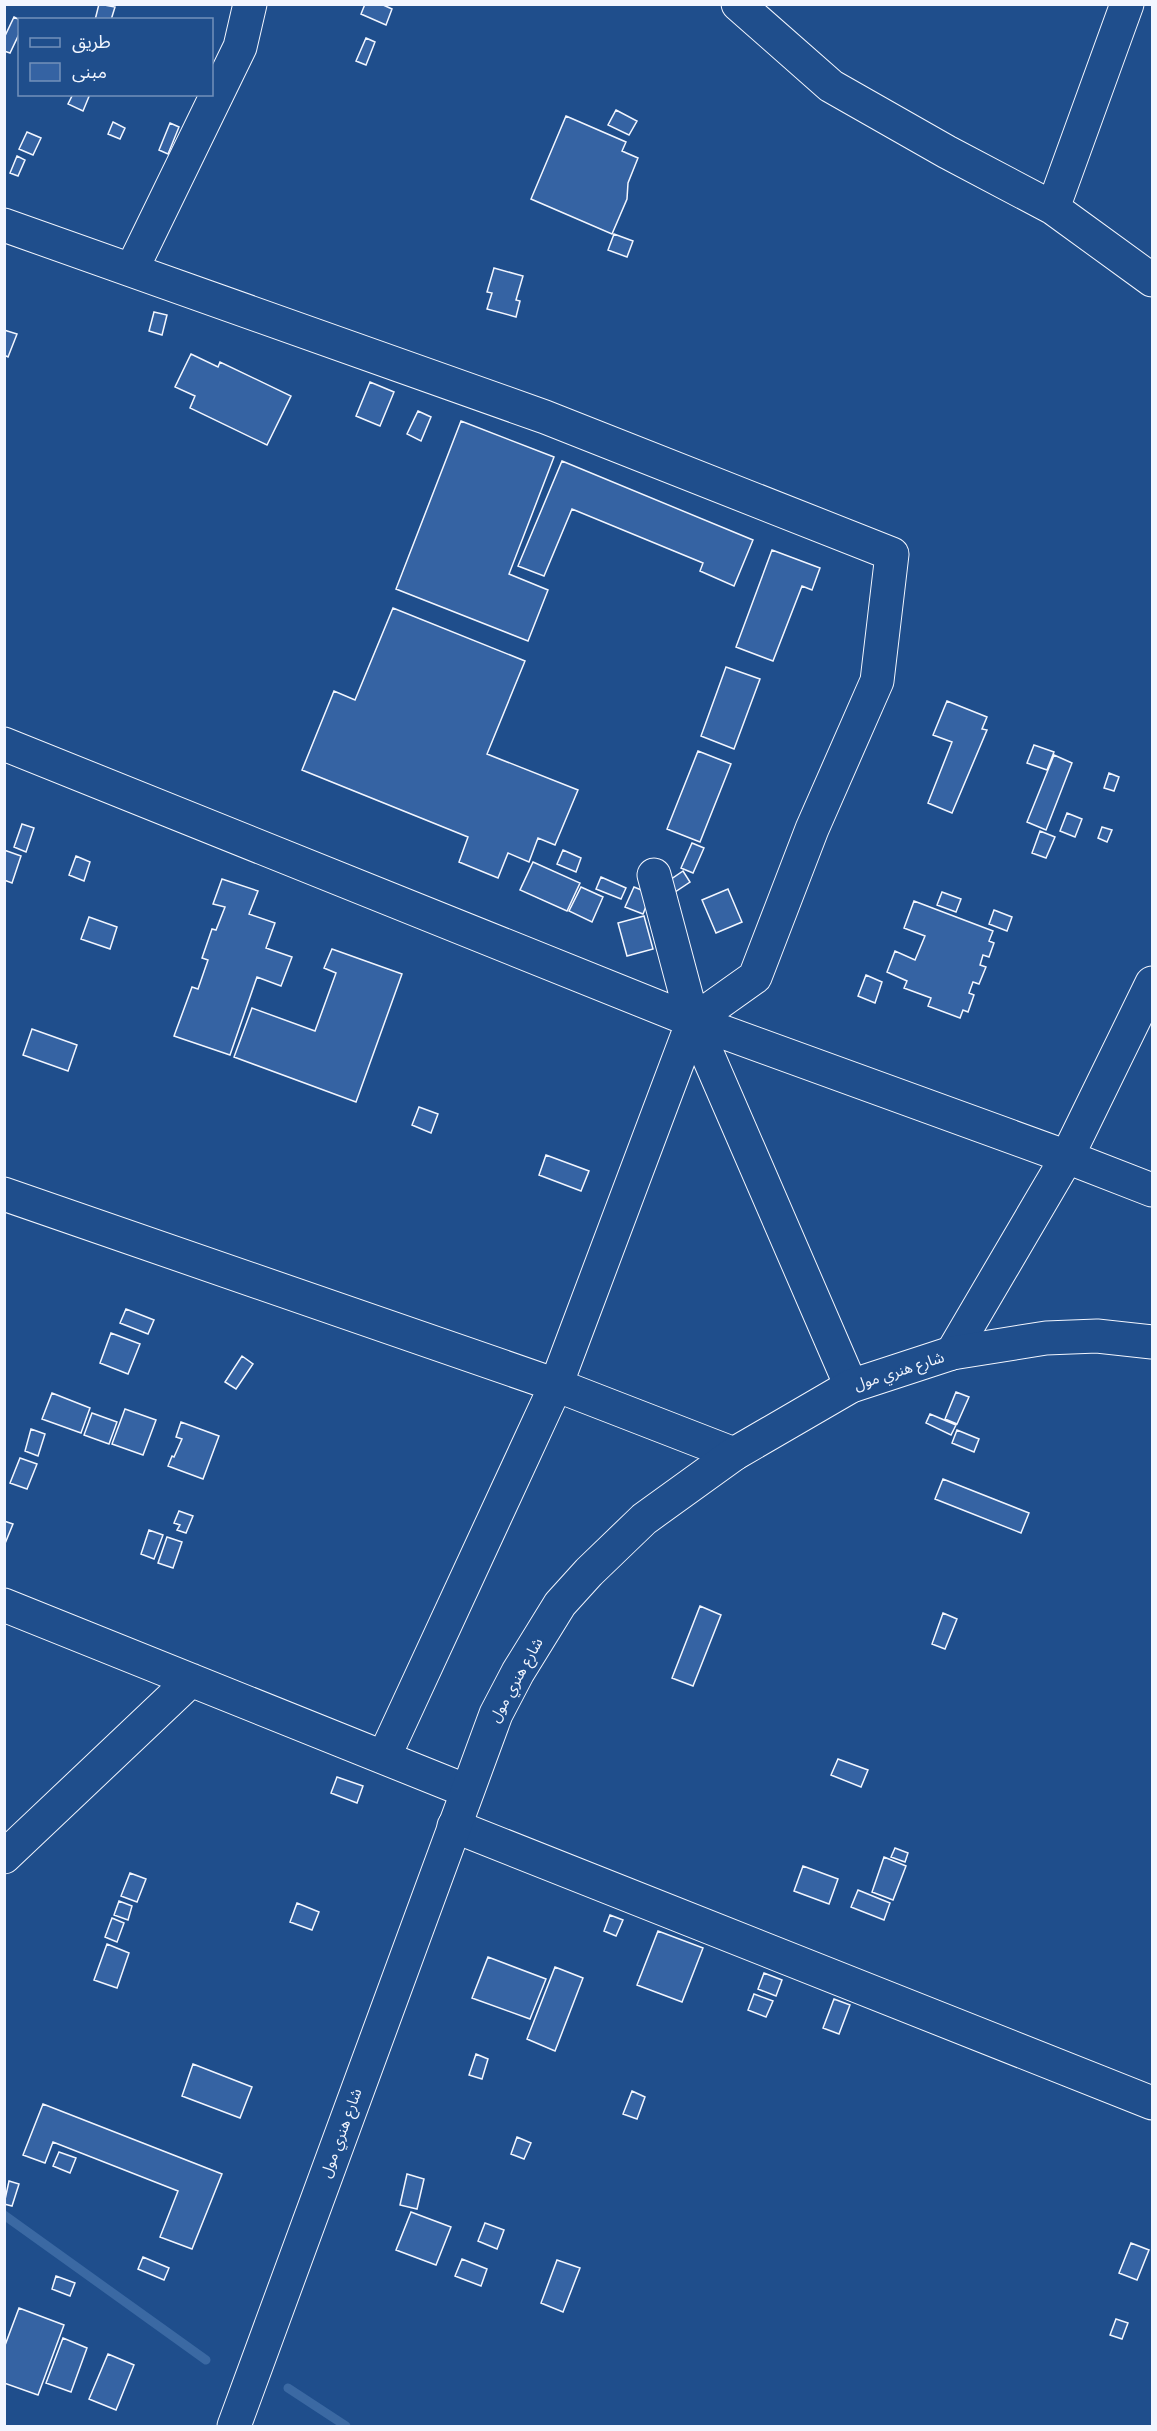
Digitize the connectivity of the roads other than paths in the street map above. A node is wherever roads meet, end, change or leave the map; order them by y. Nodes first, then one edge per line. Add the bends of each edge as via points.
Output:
1 (250, 4) edge
2 (738, 4) edge
3 (1127, 4) edge
4 (1053, 208) junction
5 (4, 225) edge
6 (132, 269) junction
7 (1152, 280) edge
8 (4, 744) edge
9 (654, 875) dead end
10 (1152, 983) edge
11 (693, 1021) junction
12 (1067, 1157) junction
13 (1152, 1190) edge
14 (4, 1194) edge
15 (1152, 1342) edge
16 (952, 1353) junction
17 (556, 1385) junction
18 (851, 1386) junction
19 (734, 1454) junction
20 (4, 1605) edge
21 (191, 1680) junction
22 (384, 1758) junction
23 (467, 1791) junction
24 (454, 1826) junction
25 (4, 1857) edge
26 (1152, 2103) edge
27 (234, 2427) edge

1 - 6 main road via 240,47
2 - 4 main road via 831,86
3 - 4 main road
4 - 7 main road
5 - 6 main road
6 - 11 main road via 545,417 892,554 877,681 812,829 755,977
8 - 11 main road
9 - 11 main road
10 - 12 main road
11 - 12 main road
11 - 17 main road
11 - 18 main road
12 - 13 main road
12 - 16 main road
14 - 17 main road
15 - 16 main road, شارع هنري مول via 1097,1336 1046,1338
16 - 18 main road, شارع هنري مول
17 - 19 main road
17 - 22 main road
18 - 19 main road, شارع هنري مول
19 - 23 main road, شارع هنري مول via 644,1519 561,1604 496,1714
20 - 21 main road
21 - 22 main road
21 - 25 main road
22 - 23 main road
23 - 24 main road, شارع هنري مول
24 - 26 main road
24 - 27 main road, شارع هنري مول

